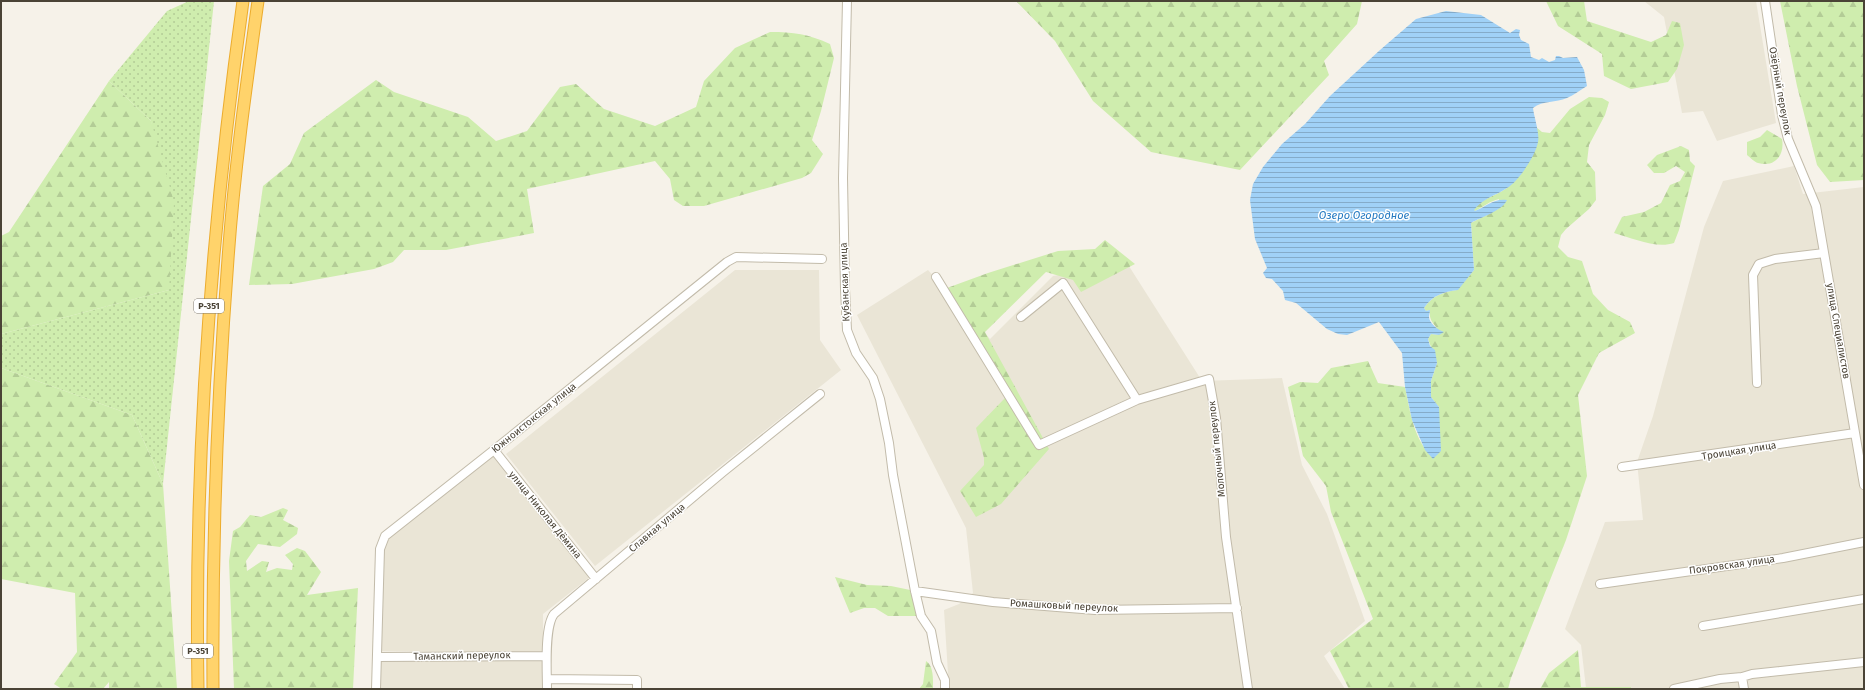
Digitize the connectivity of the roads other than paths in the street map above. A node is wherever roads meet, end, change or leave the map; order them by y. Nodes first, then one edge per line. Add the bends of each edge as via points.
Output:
1 (243, 1) edge
2 (258, 1) edge
3 (847, 1) edge
4 (1765, 1) edge
5 (1805, 178) joint
6 (1824, 253) junction
7 (822, 258) dead end
8 (936, 277) dead end
9 (1021, 317) dead end
10 (1757, 383) dead end
11 (820, 394) dead end
12 (1137, 400) junction
13 (1855, 433) junction
14 (494, 450) junction
15 (1622, 467) dead end
16 (1864, 485) edge
17 (1864, 542) edge
18 (596, 579) junction
19 (1600, 584) dead end
20 (915, 591) junction
21 (1864, 599) edge
22 (1237, 608) junction
23 (1703, 626) dead end
24 (546, 656) junction
25 (377, 657) junction
26 (1864, 662) edge
27 (1742, 677) junction
28 (546, 679) junction
29 (198, 689) edge
30 (213, 689) edge
31 (376, 689) edge
32 (546, 689) edge
33 (637, 689) edge
34 (945, 689) edge
35 (1248, 689) edge
36 (1674, 689) edge
37 (1744, 689) edge

1 - 29 highway, Р-351 via 230,93 207,335 200,491
2 - 30 highway, Р-351 via 234,184 224,305 214,561
3 - 20 street, Кубанская улица via 843,178 847,330 880,399
4 - 5 street, Озёрный переулок via 1782,114 1788,139
5 - 6 street, улица Специалистов via 1816,206
6 - 10 street via 1775,259 1759,264 1753,275
6 - 13 street, улица Специалистов
7 - 14 street, Южноистокская улица via 736,257 726,262
8 - 12 street via 1039,445
9 - 12 street via 1064,283
11 - 18 street, Славная улица
12 - 22 street, Молочный переулок via 1209,379 1216,418 1226,537
13 - 15 street, Троицкая улица
13 - 16 street, улица Специалистов
14 - 18 street, улица Николая Дёмина
14 - 25 street, Южноистокская улица via 388,532 383,539 380,549
17 - 19 street, Покровская улица via 1783,558
18 - 24 street, Славная улица via 551,618
20 - 22 street, Ромашковый переулок via 993,602 1095,610
20 - 34 street, Кубанская улица via 921,616 930,631 937,662 945,680
21 - 23 street
22 - 35 street, Молочный переулок
24 - 25 street, Таманский переулок
24 - 28 street, Славная улица
25 - 31 street, Южноистокская улица
26 - 27 street
27 - 36 street
27 - 37 street
28 - 32 street, Славная улица
28 - 33 street via 637,680

